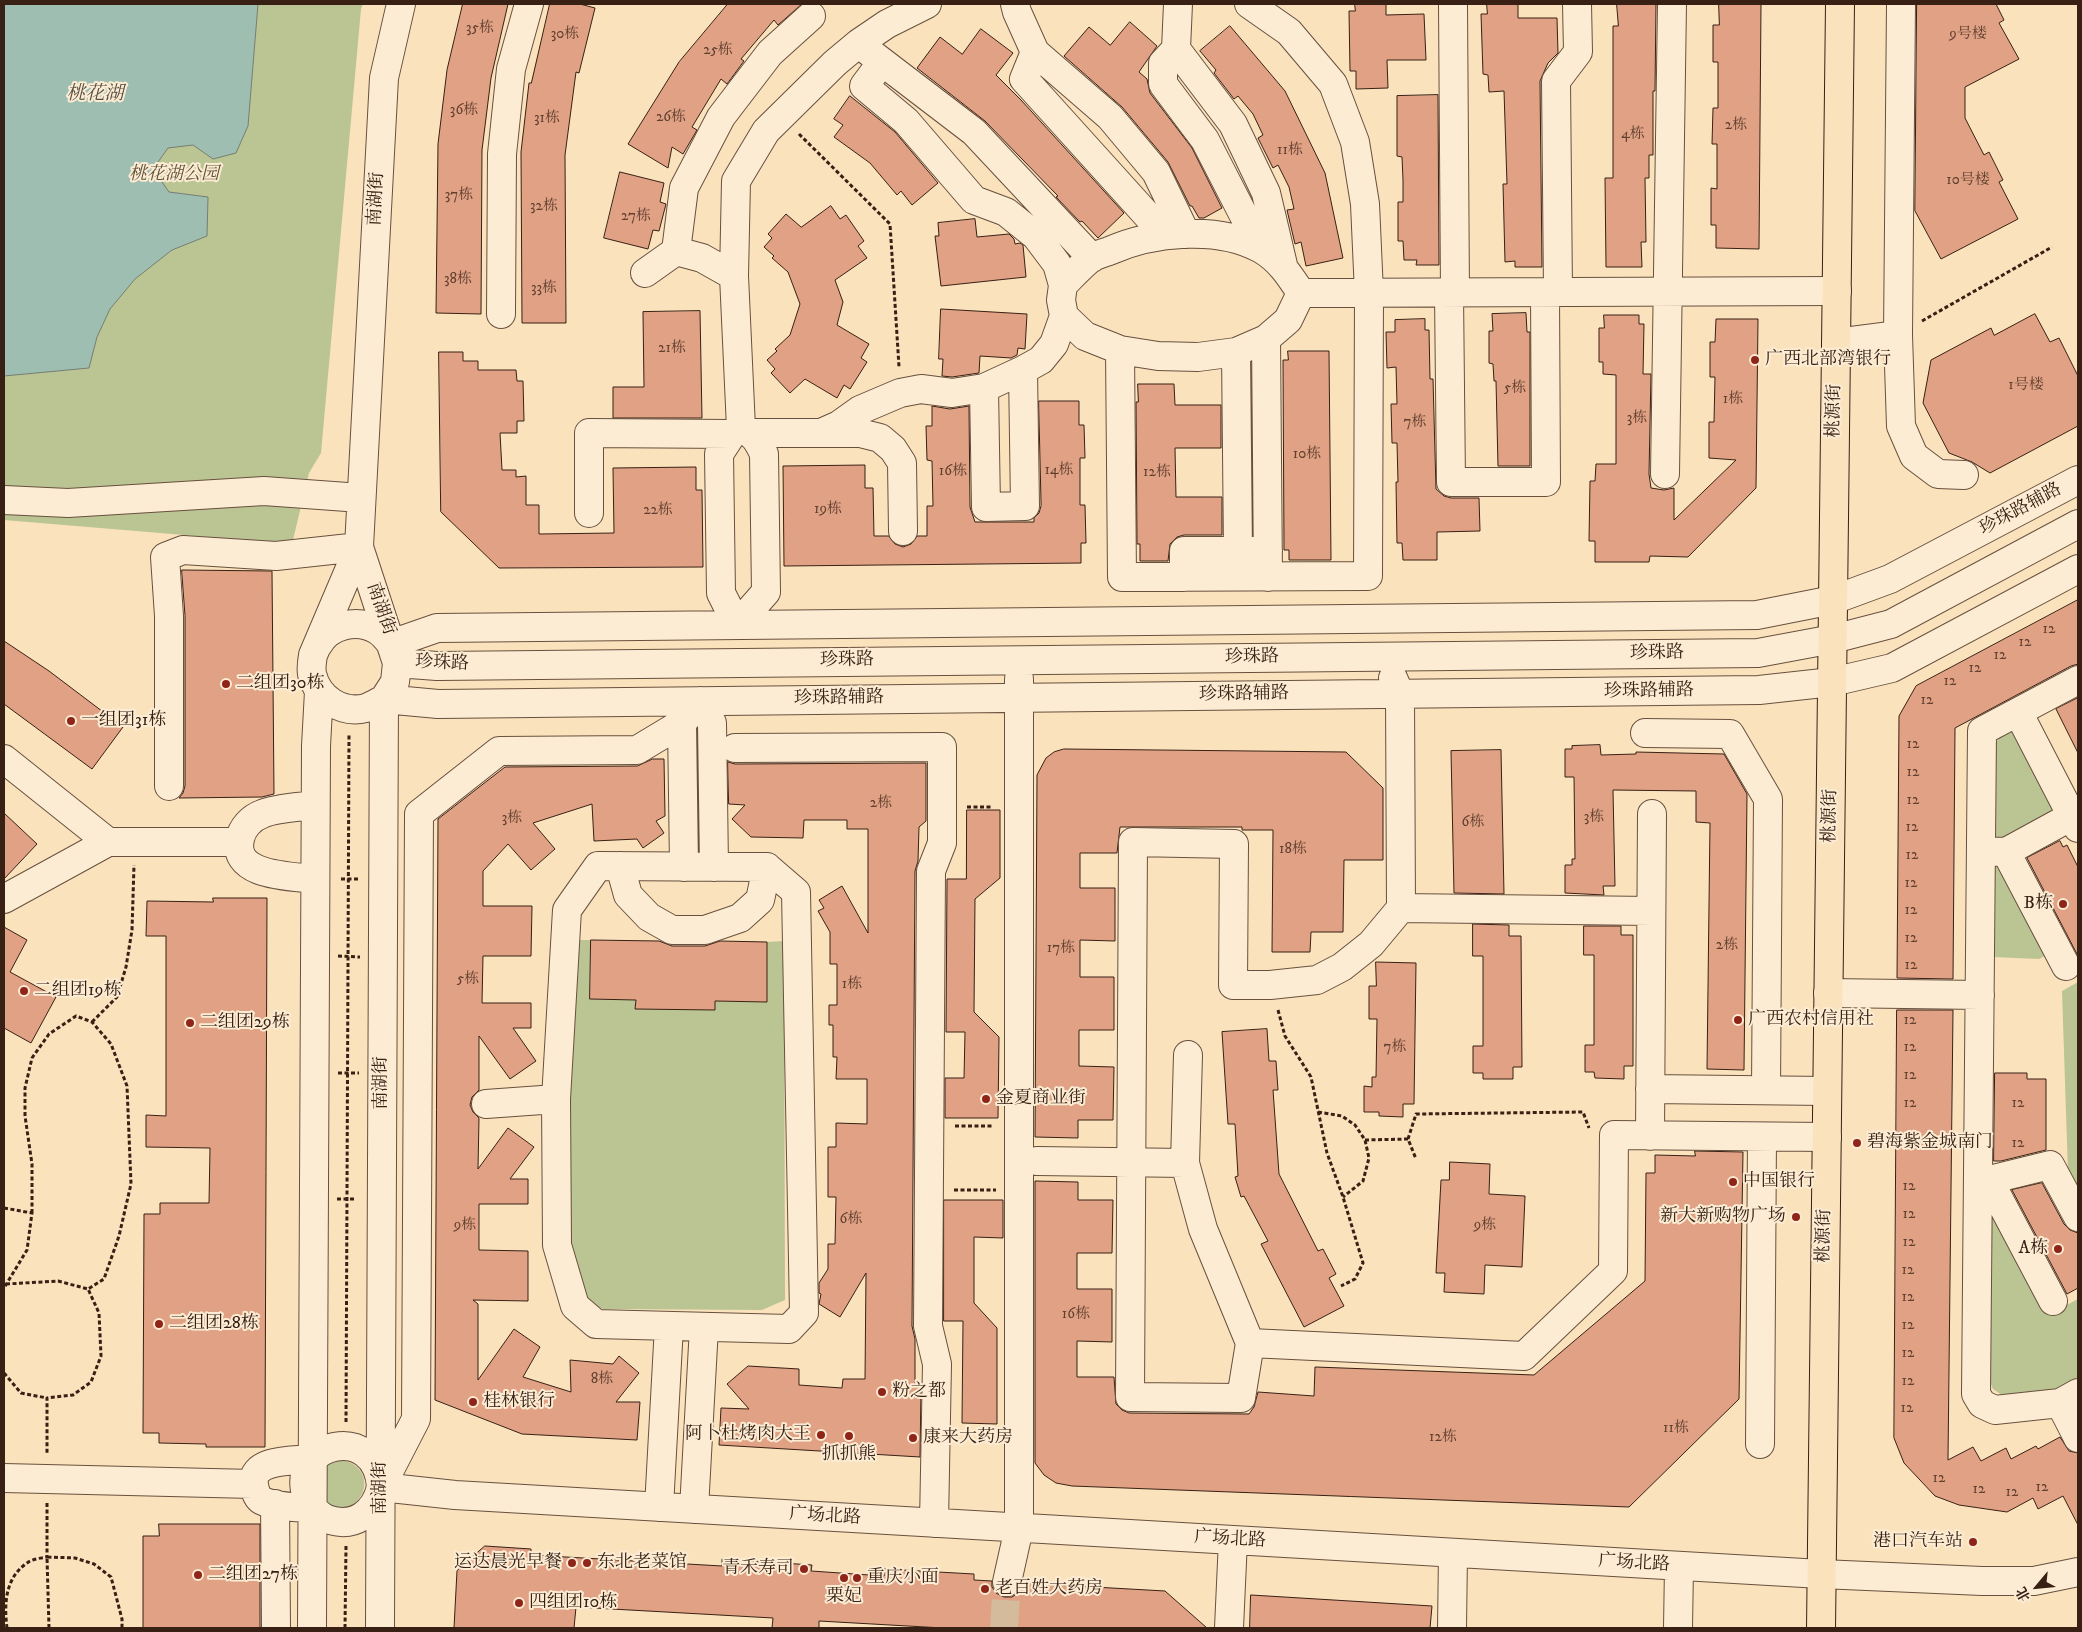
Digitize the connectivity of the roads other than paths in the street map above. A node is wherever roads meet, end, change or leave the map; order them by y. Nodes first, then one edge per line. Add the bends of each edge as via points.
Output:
1 (401, 4) edge
2 (530, 4) edge
3 (927, 4) edge
4 (1015, 4) edge
5 (1178, 4) edge
6 (1249, 4) edge
7 (1453, 4) edge
8 (1577, 4) edge
9 (1672, 4) edge
10 (1840, 4) edge
11 (1901, 4) edge
12 (811, 16) dead end
13 (859, 43) junction
14 (1176, 49) junction
15 (1035, 52) junction
16 (882, 62) junction
17 (1175, 234) junction
18 (1261, 249) junction
19 (676, 251) junction
20 (1092, 258) junction
21 (1283, 265) junction
22 (645, 273) dead end
23 (734, 276) junction
24 (1063, 285) junction
25 (1837, 291) junction
26 (1551, 292) junction
27 (1667, 292) junction
28 (1301, 293) junction
29 (1368, 293) junction
30 (1452, 293) junction
31 (501, 314) dead end
32 (1064, 316) junction
33 (1898, 335) junction
34 (1266, 339) junction
35 (1836, 343) junction
36 (1120, 350) junction
37 (1236, 352) junction
38 (1023, 370) junction
39 (984, 388) junction
40 (742, 432) junction
41 (821, 433) junction
42 (1665, 474) dead end
43 (1964, 475) dead end
44 (2078, 480) edge
45 (361, 498) junction
46 (4, 500) edge
47 (589, 513) dead end
48 (2078, 524) edge
49 (903, 531) dead end
50 (359, 547) junction
51 (1238, 552) junction
52 (1268, 564) junction
53 (2078, 569) edge
54 (1184, 577) junction
55 (1832, 600) junction
56 (1368, 619) junction
57 (737, 625) junction
58 (587, 626) junction
59 (1833, 639) junction
60 (394, 653) junction
61 (1480, 655) junction
62 (1384, 656) junction
63 (1018, 660) junction
64 (681, 663) junction
65 (718, 663) junction
66 (314, 673) junction
67 (2078, 680) edge
68 (1832, 682) junction
69 (1546, 692) junction
70 (1400, 694) junction
71 (384, 698) junction
72 (1019, 698) junction
73 (700, 701) junction
74 (2018, 712) junction
75 (682, 723) junction
76 (1645, 733) dead end
77 (735, 748) dead end
78 (4, 759) edge
79 (169, 786) dead end
80 (315, 805) junction
81 (1652, 814) dead end
82 (2075, 822) edge
83 (108, 842) junction
84 (239, 842) junction
85 (1993, 851) junction
86 (620, 866) junction
87 (684, 866) junction
88 (714, 867) junction
89 (767, 868) junction
90 (315, 879) junction
91 (4, 899) edge
92 (1400, 908) junction
93 (1651, 911) junction
94 (2066, 966) dead end
95 (1828, 993) junction
96 (1980, 995) junction
97 (1188, 1055) dead end
98 (1650, 1089) junction
99 (1766, 1090) junction
100 (1827, 1091) junction
101 (556, 1099) junction
102 (486, 1104) dead end
103 (1650, 1136) junction
104 (1762, 1137) junction
105 (1827, 1137) junction
106 (1037, 1161) dead end
107 (1131, 1162) junction
108 (1185, 1163) junction
109 (1984, 1180) junction
110 (2078, 1217) edge
111 (2053, 1301) dead end
112 (669, 1326) junction
113 (704, 1327) junction
114 (1250, 1343) junction
115 (2069, 1398) edge
116 (2078, 1438) edge
117 (1760, 1444) dead end
118 (313, 1459) junction
119 (4, 1478) edge
120 (253, 1484) junction
121 (381, 1487) junction
122 (275, 1504) junction
123 (659, 1507) junction
124 (313, 1508) junction
125 (694, 1509) junction
126 (934, 1523) junction
127 (1019, 1528) junction
128 (1233, 1540) junction
129 (1453, 1553) junction
130 (1679, 1566) junction
131 (2078, 1572) edge
132 (1821, 1574) junction
133 (1007, 1582) tunnel mouth
134 (276, 1628) edge
135 (312, 1628) edge
136 (380, 1628) edge
137 (1229, 1628) edge
138 (1452, 1628) edge
139 (1678, 1628) edge
140 (1821, 1628) edge

1 - 45 street, 南湖街 via 384,78
2 - 31 street via 511,69 502,154
3 - 13 street via 887,24
4 - 15 street
5 - 14 street
6 - 29 street via 1289,32 1333,84 1357,151 1365,204
7 - 30 street
8 - 26 street via 1578,52 1556,81
9 - 27 street
10 - 25 main road, 桃源街
11 - 33 street
12 - 19 street via 770,53 721,117 684,188
13 - 16 street
13 - 23 street via 766,131 736,181
14 - 18 street via 1163,64 1163,84 1205,140
14 - 21 street via 1233,124 1266,194
15 - 17 street via 1110,117 1156,172
15 - 17 street via 1024,79
16 - 20 street via 974,132
16 - 24 street via 864,86 906,121 974,200 1006,212 1036,236 1057,264
17 - 18 street via 1234,238
17 - 20 street via 1127,243
18 - 21 street
19 - 22 street
19 - 23 street via 702,258
20 - 24 street
21 - 28 street
23 - 40 street
24 - 32 street
25 - 27 street
25 - 35 main road, 桃源街
26 - 27 street
26 - 30 street
26 - 30 street via 1546,482 1451,482
27 - 42 street
28 - 29 street
28 - 34 street via 1288,320
29 - 30 street
29 - 52 street via 1368,576
32 - 36 street via 1085,336
32 - 38 street via 1054,344 1041,360
33 - 35 street
33 - 43 street via 1901,426 1914,456 1938,474
34 - 37 street
34 - 52 street
35 - 55 main road, 桃源街
36 - 37 street via 1158,356 1198,357
36 - 54 street via 1122,578
37 - 51 street
38 - 39 street
38 - 39 street via 1025,506 986,507
39 - 41 street via 952,393 921,389 900,393 860,410
40 - 41 street
40 - 47 street via 589,433
40 - 57 street via 719,454 721,593
40 - 57 street via 759,442 764,454 766,592
41 - 49 street via 860,433 880,438 893,449 902,463
44 - 55 street, 珍珠路辅路 via 1890,579
45 - 46 street via 264,490 68,503
45 - 50 street, 南湖街
48 - 59 street, 珍珠路 via 1891,624
50 - 60 street, 南湖街
50 - 66 street, 南湖街
50 - 79 street via 276,556 183,550 164,557 169,616
51 - 52 street
51 - 54 street via 1184,552
52 - 54 street
53 - 68 street, 珍珠路辅路 via 1892,668
55 - 56 street, 珍珠路辅路 via 1757,615
55 - 59 main road, 桃源街
56 - 57 street, 珍珠路辅路
56 - 62 street
57 - 58 street, 珍珠路辅路
57 - 65 street
58 - 60 street, 珍珠路辅路 via 437,628
58 - 64 street
59 - 61 street, 珍珠路 via 1758,653
59 - 68 main road, 桃源街
60 - 64 street, 珍珠路 via 437,666
60 - 66 street via 377,630 358,623 339,626 322,637
60 - 71 street, 南湖街 via 395,682
61 - 62 street, 珍珠路
61 - 69 street
62 - 63 street, 珍珠路
62 - 70 street
63 - 65 street, 珍珠路
63 - 72 street
64 - 65 street, 珍珠路
65 - 73 street
66 - 71 street via 332,704 350,710 368,708
66 - 80 street, 南湖街
67 - 74 street
68 - 69 street, 珍珠路辅路 via 1759,690
68 - 95 main road, 桃源街
69 - 70 street, 珍珠路辅路
70 - 72 street, 珍珠路辅路
70 - 92 street
71 - 73 street, 珍珠路辅路 via 438,704
71 - 121 street, 南湖街
72 - 73 street, 珍珠路辅路
72 - 127 street
73 - 75 street
73 - 88 street via 712,723
74 - 82 street
74 - 85 street via 1982,730
75 - 87 street
75 - 121 street via 637,750 499,751 419,814 416,1419
76 - 99 street via 1730,734 1768,799
77 - 126 street via 942,747 942,843 931,871 928,1326 937,1364
78 - 83 street
80 - 84 street via 262,813 242,831
80 - 90 street, 南湖街
81 - 93 street
82 - 85 street
83 - 84 street
83 - 91 street
84 - 90 street via 242,856 251,867 263,873
85 - 94 street
85 - 96 street
86 - 87 street
86 - 89 street via 628,895 649,917 672,930 705,930 740,918 760,900
86 - 101 street via 598,866 567,910
87 - 88 street
88 - 89 street
89 - 113 street via 796,892 804,1313 789,1329
90 - 118 street, 南湖街
92 - 93 street
92 - 107 street via 1371,944 1317,980 1233,985 1234,844 1133,842
93 - 98 street
95 - 96 street
95 - 100 main road, 桃源街
96 - 109 street
97 - 108 street
98 - 99 street
98 - 103 street
99 - 100 street
100 - 105 main road, 桃源街
101 - 102 street
101 - 112 street via 557,1245 575,1306 596,1324
103 - 104 street
103 - 114 street via 1614,1135 1613,1270 1524,1356
104 - 105 street
104 - 117 street
105 - 132 main road, 桃源街
106 - 107 street
107 - 108 street
107 - 114 street via 1130,1396 1241,1398
108 - 114 street via 1203,1229
109 - 110 street via 2050,1165
109 - 111 street
109 - 115 street via 1976,1394 1982,1404 1995,1410
112 - 113 street
112 - 123 street
113 - 125 street
115 - 116 street
118 - 120 street via 261,1467
118 - 121 street via 330,1447 362,1450 376,1466
118 - 124 street, 南湖街
119 - 120 street
120 - 122 street via 262,1501
121 - 123 street, 广场北路 via 454,1495
121 - 124 street via 378,1498 365,1515 356,1520 345,1522 324,1518
121 - 136 street, 南湖街
122 - 124 street
122 - 134 street
123 - 125 street, 广场北路
124 - 135 street, 南湖街
125 - 126 street, 广场北路
126 - 127 street, 广场北路
127 - 128 street, 广场北路
127 - 133 street
128 - 129 street, 广场北路
128 - 137 street
129 - 130 street, 广场北路
129 - 138 street
130 - 132 street, 广场北路
130 - 139 street
131 - 132 street, 广场北路 via 2034,1581
132 - 140 main road, 桃源街

